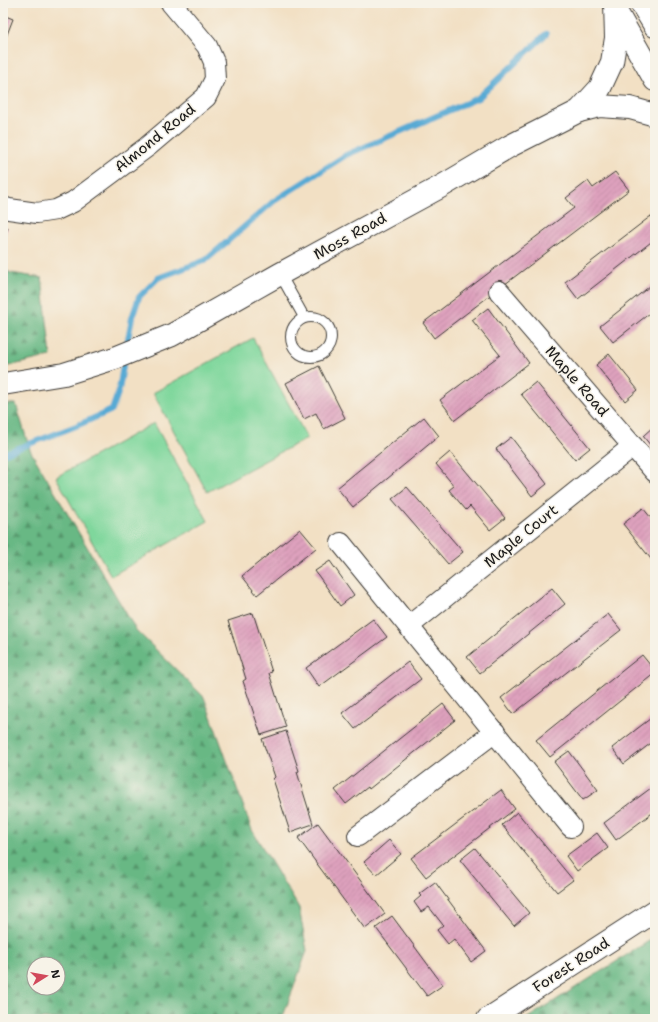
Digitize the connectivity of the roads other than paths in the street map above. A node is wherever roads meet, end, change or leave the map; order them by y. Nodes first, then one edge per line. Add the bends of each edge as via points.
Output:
1 (171, 3) edge
2 (641, 3) edge
3 (614, 6) edge
4 (655, 26) edge
5 (655, 80) edge
6 (630, 108) junction
7 (579, 110) junction
8 (655, 115) edge
9 (655, 128) edge
10 (3, 207) edge
11 (280, 274) junction
12 (499, 291) dead end
13 (304, 318) junction
14 (3, 384) edge
15 (633, 446) junction
16 (655, 472) edge
17 (341, 543) dead end
18 (409, 626) junction
19 (495, 732) junction
20 (571, 827) dead end
21 (358, 836) dead end
22 (655, 911) edge
23 (488, 1019) edge

1 - 10 street, Almond Road via 207,46 214,62 215,79 206,97 73,202 56,210 37,213
2 - 4 street
3 - 5 street
3 - 7 street, Moss Road via 616,38 612,62 600,88
6 - 7 street via 599,106
6 - 8 street
6 - 9 street
7 - 11 street, Moss Road
11 - 13 lane
11 - 14 street, Moss Road via 172,335 115,358 64,374
12 - 15 street, Maple Road
13 - 13 lane via 317,317 324,321 331,333 328,347 318,356 299,354 292,344 290,338 294,326
15 - 16 street, Maple Road
15 - 18 street, Maple Court
17 - 18 street
18 - 19 street
19 - 20 street
19 - 21 street
22 - 23 street, Forest Road

